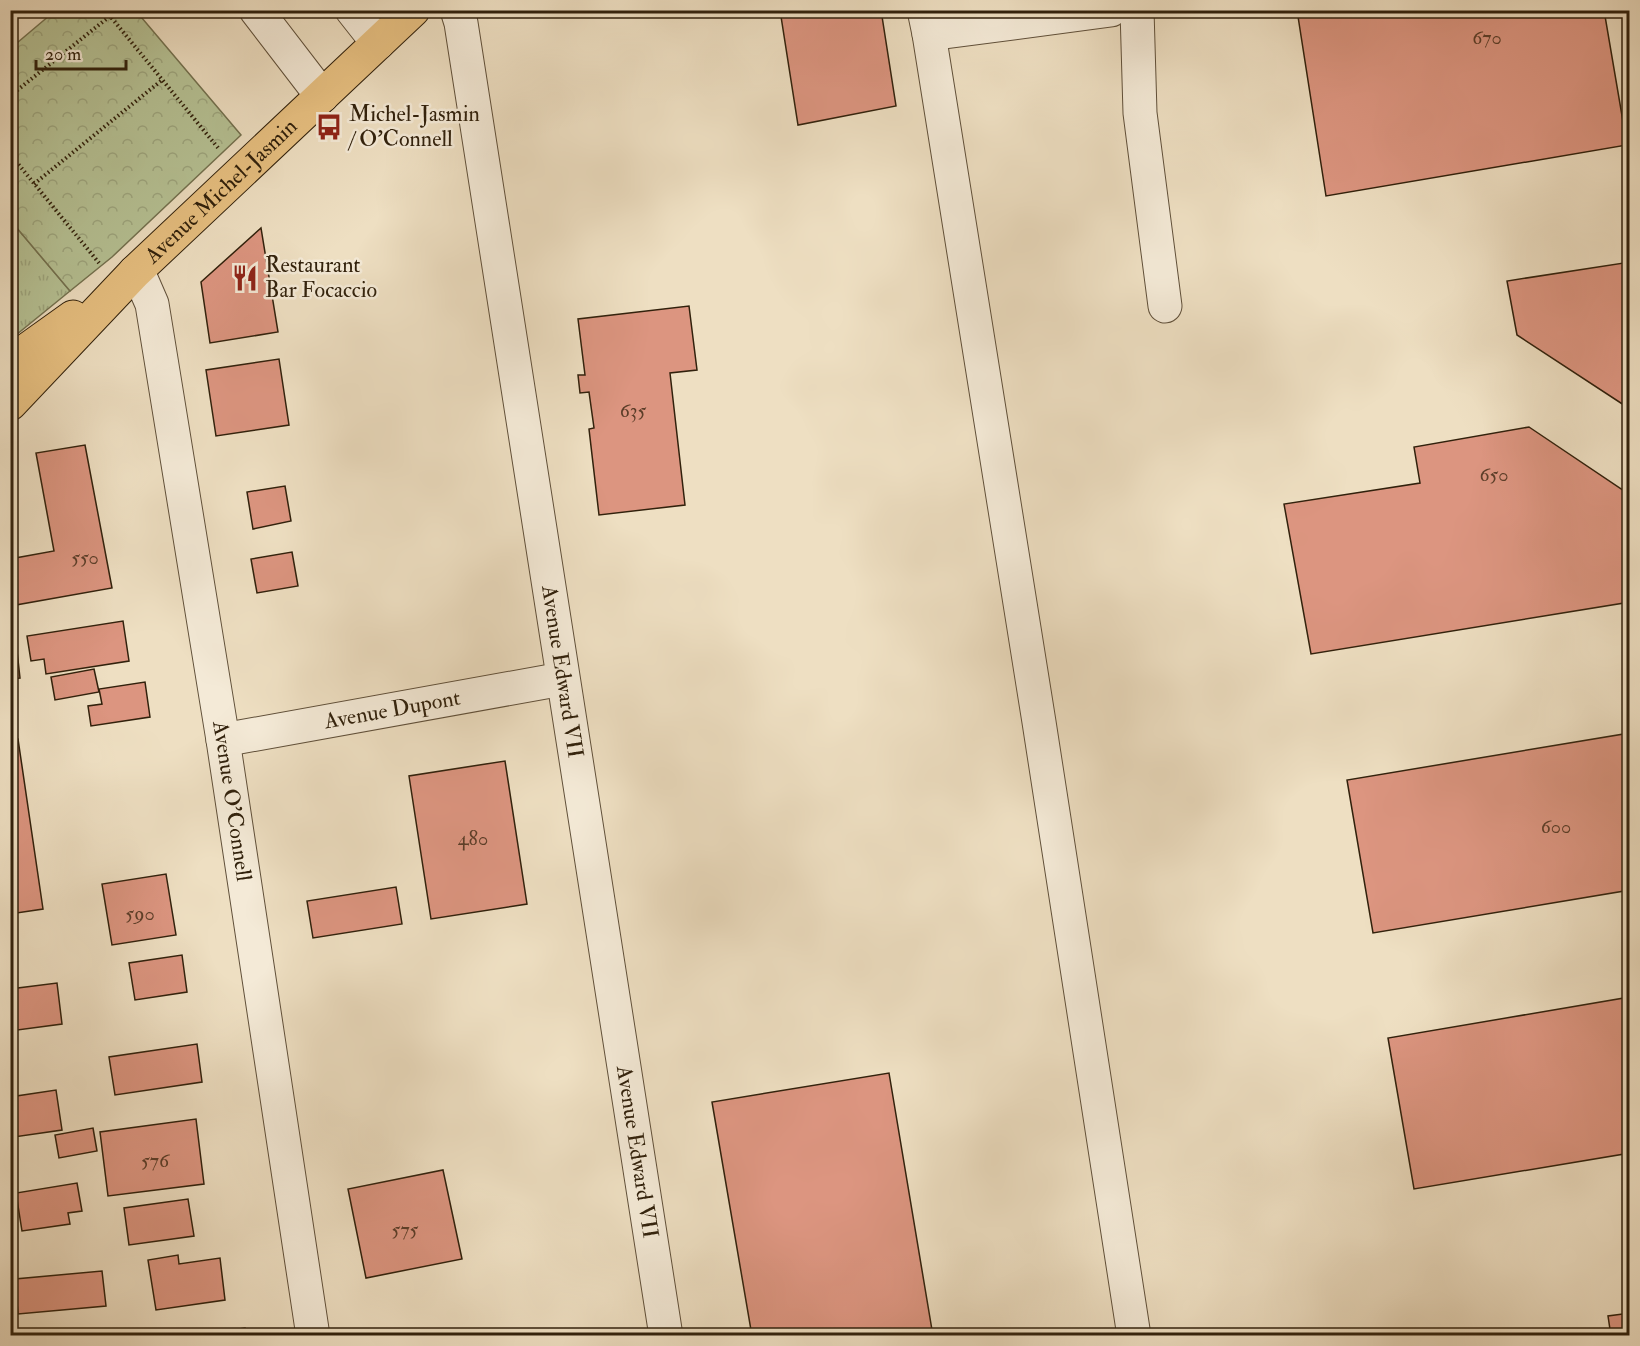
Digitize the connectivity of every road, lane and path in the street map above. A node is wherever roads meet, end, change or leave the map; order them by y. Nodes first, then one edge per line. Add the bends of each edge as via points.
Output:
1 (256, 10) edge
2 (352, 10) edge
3 (413, 10) edge
4 (457, 10) edge
5 (1111, 10) edge
6 (1137, 10) edge
7 (927, 22) edge
8 (378, 43) junction
9 (162, 80) junction
10 (10, 96) edge
11 (322, 96) junction
12 (222, 153) dead end
13 (10, 154) edge
14 (34, 184) junction
15 (101, 266) dead end
16 (135, 272) junction
17 (1165, 306) dead end
18 (10, 362) edge
19 (10, 404) edge
20 (562, 679) junction
21 (223, 740) junction
22 (313, 1335) edge
23 (666, 1335) edge
24 (1134, 1335) edge

1 - 11 street
2 - 8 street
3 - 8 main road, Avenue Michel-Jasmin
4 - 20 street, Avenue Edward VII
5 - 7 street
6 - 17 street via 1140,113
7 - 24 street
8 - 11 main road, Avenue Michel-Jasmin
9 - 10 path via 110,16
9 - 12 path
9 - 14 path
11 - 16 main road, Avenue Michel-Jasmin
13 - 14 path
14 - 15 path
16 - 18 main road, Avenue Michel-Jasmin
16 - 19 main road, Avenue Michel-Jasmin
16 - 21 street, Avenue O'Connell via 152,304
20 - 21 street, Avenue Dupont
20 - 23 street, Avenue Edward VII
21 - 22 street, Avenue O'Connell

